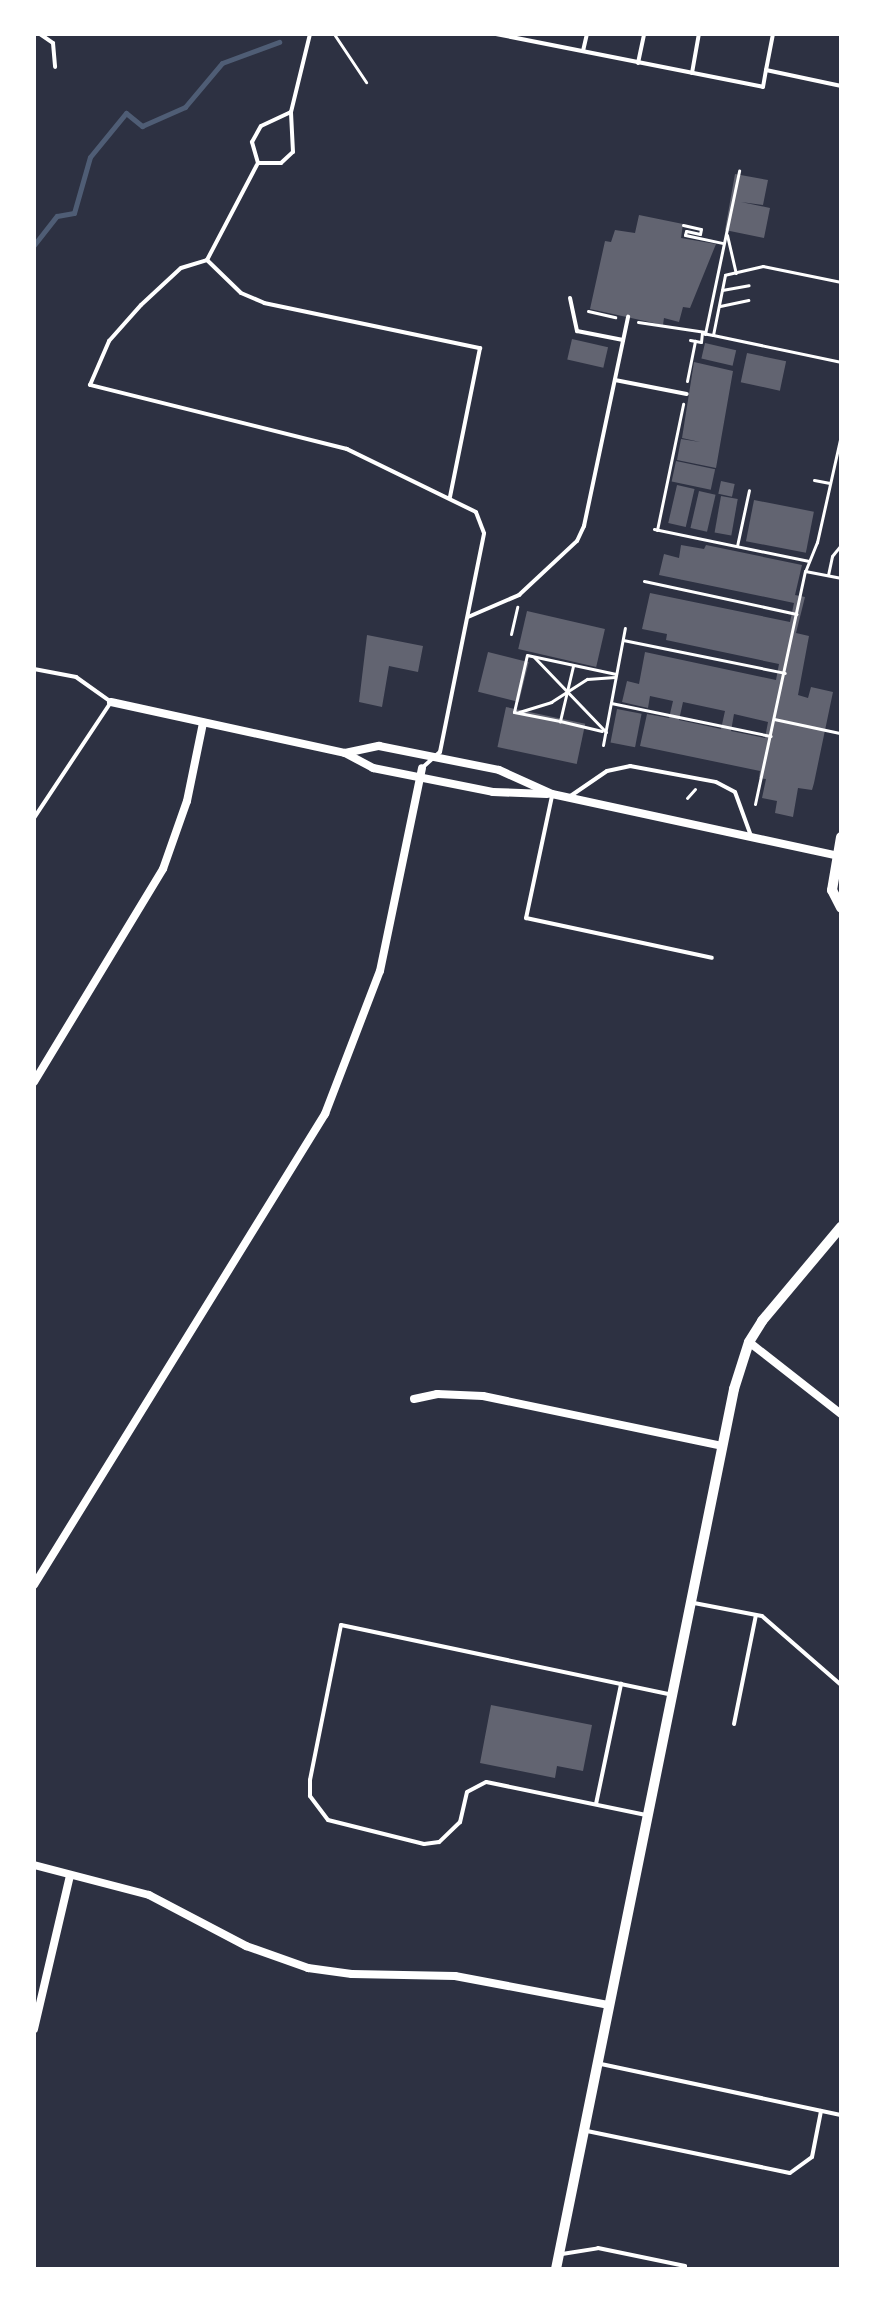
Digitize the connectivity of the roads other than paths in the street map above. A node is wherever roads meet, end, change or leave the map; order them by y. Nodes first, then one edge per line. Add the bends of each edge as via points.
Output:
1 (40, 34) edge
2 (310, 34) edge
3 (496, 34) edge
4 (532, 34) edge
5 (587, 34) edge
6 (644, 34) edge
7 (699, 34) edge
8 (773, 34) edge
9 (531, 41) junction
10 (583, 51) junction
11 (638, 63) junction
12 (55, 67) dead end
13 (766, 70) junction
14 (692, 73) junction
15 (841, 86) edge
16 (291, 112) junction
17 (258, 163) junction
18 (207, 260) junction
19 (570, 298) dead end
20 (628, 318) road end
21 (623, 340) junction
22 (615, 380) junction
23 (686, 394) road end
24 (450, 497) junction
25 (468, 617) junction
26 (34, 669) edge
27 (111, 702) junction
28 (203, 723) junction
29 (345, 753) junction
30 (434, 757) junction
31 (421, 772) junction
32 (552, 794) junction
33 (569, 798) junction
34 (34, 818) edge
35 (751, 836) junction
36 (841, 837) edge
37 (838, 856) junction
38 (841, 908) edge
39 (712, 958) dead end
40 (34, 1082) edge
41 (841, 1227) edge
42 (749, 1342) junction
43 (414, 1399) dead end
44 (841, 1414) edge
45 (722, 1446) junction
46 (34, 1585) edge
47 (694, 1603) junction
48 (756, 1615) junction
49 (621, 1684) junction
50 (841, 1685) edge
51 (675, 1695) junction
52 (734, 1724) dead end
53 (596, 1804) junction
54 (649, 1815) junction
55 (34, 1865) edge
56 (70, 1875) junction
57 (609, 2005) junction
58 (34, 2029) edge
59 (598, 2063) junction
60 (821, 2111) junction
61 (841, 2115) edge
62 (584, 2131) junction
63 (559, 2255) junction
64 (685, 2266) dead end
65 (556, 2269) edge

1 - 12 lane via 53,43
2 - 16 lane
3 - 9 lane
4 - 9 lane
5 - 10 lane
6 - 11 lane
7 - 14 lane
8 - 13 lane
9 - 10 lane
10 - 11 lane
11 - 14 lane
13 - 14 lane via 763,87
13 - 15 lane
16 - 17 lane via 261,126 252,142
16 - 17 lane via 293,152 281,163
17 - 18 lane
18 - 24 lane via 241,293 264,303 480,348
18 - 24 lane via 181,268 141,305 109,341 90,385 347,449
19 - 21 lane via 577,331
20 - 21 lane
21 - 22 lane
22 - 23 lane
22 - 25 lane via 584,526 563,559 519,595
24 - 25 lane via 476,512 484,533
25 - 30 lane
26 - 27 lane via 76,677
27 - 28 street
27 - 34 lane
28 - 29 street
28 - 40 street via 187,801 163,869
29 - 30 street via 379,746
29 - 31 street via 373,768
30 - 31 lane
30 - 32 street via 499,770
31 - 32 street via 493,792
31 - 46 street via 380,971 325,1114
32 - 33 street
32 - 39 lane via 526,918
33 - 35 street
33 - 35 lane via 607,771 630,766 716,782 735,792
35 - 37 street
36 - 37 street
37 - 38 street via 832,890
41 - 42 street
42 - 44 street
42 - 45 street
43 - 45 street via 483,1396
45 - 47 street
47 - 48 lane
47 - 51 street
48 - 50 lane
48 - 52 lane
49 - 51 lane
49 - 53 lane
49 - 53 lane via 341,1625 310,1780 310,1796 328,1820 424,1844 453,1834 467,1792 486,1782
51 - 54 street
53 - 54 lane
54 - 57 street
55 - 56 street
56 - 57 street via 149,1895 246,1946 308,1968 455,1976
56 - 58 street
57 - 59 street
59 - 60 lane
59 - 62 street
60 - 61 lane
60 - 62 lane via 812,2157 790,2173
62 - 63 street
63 - 64 lane via 598,2248
63 - 65 street

